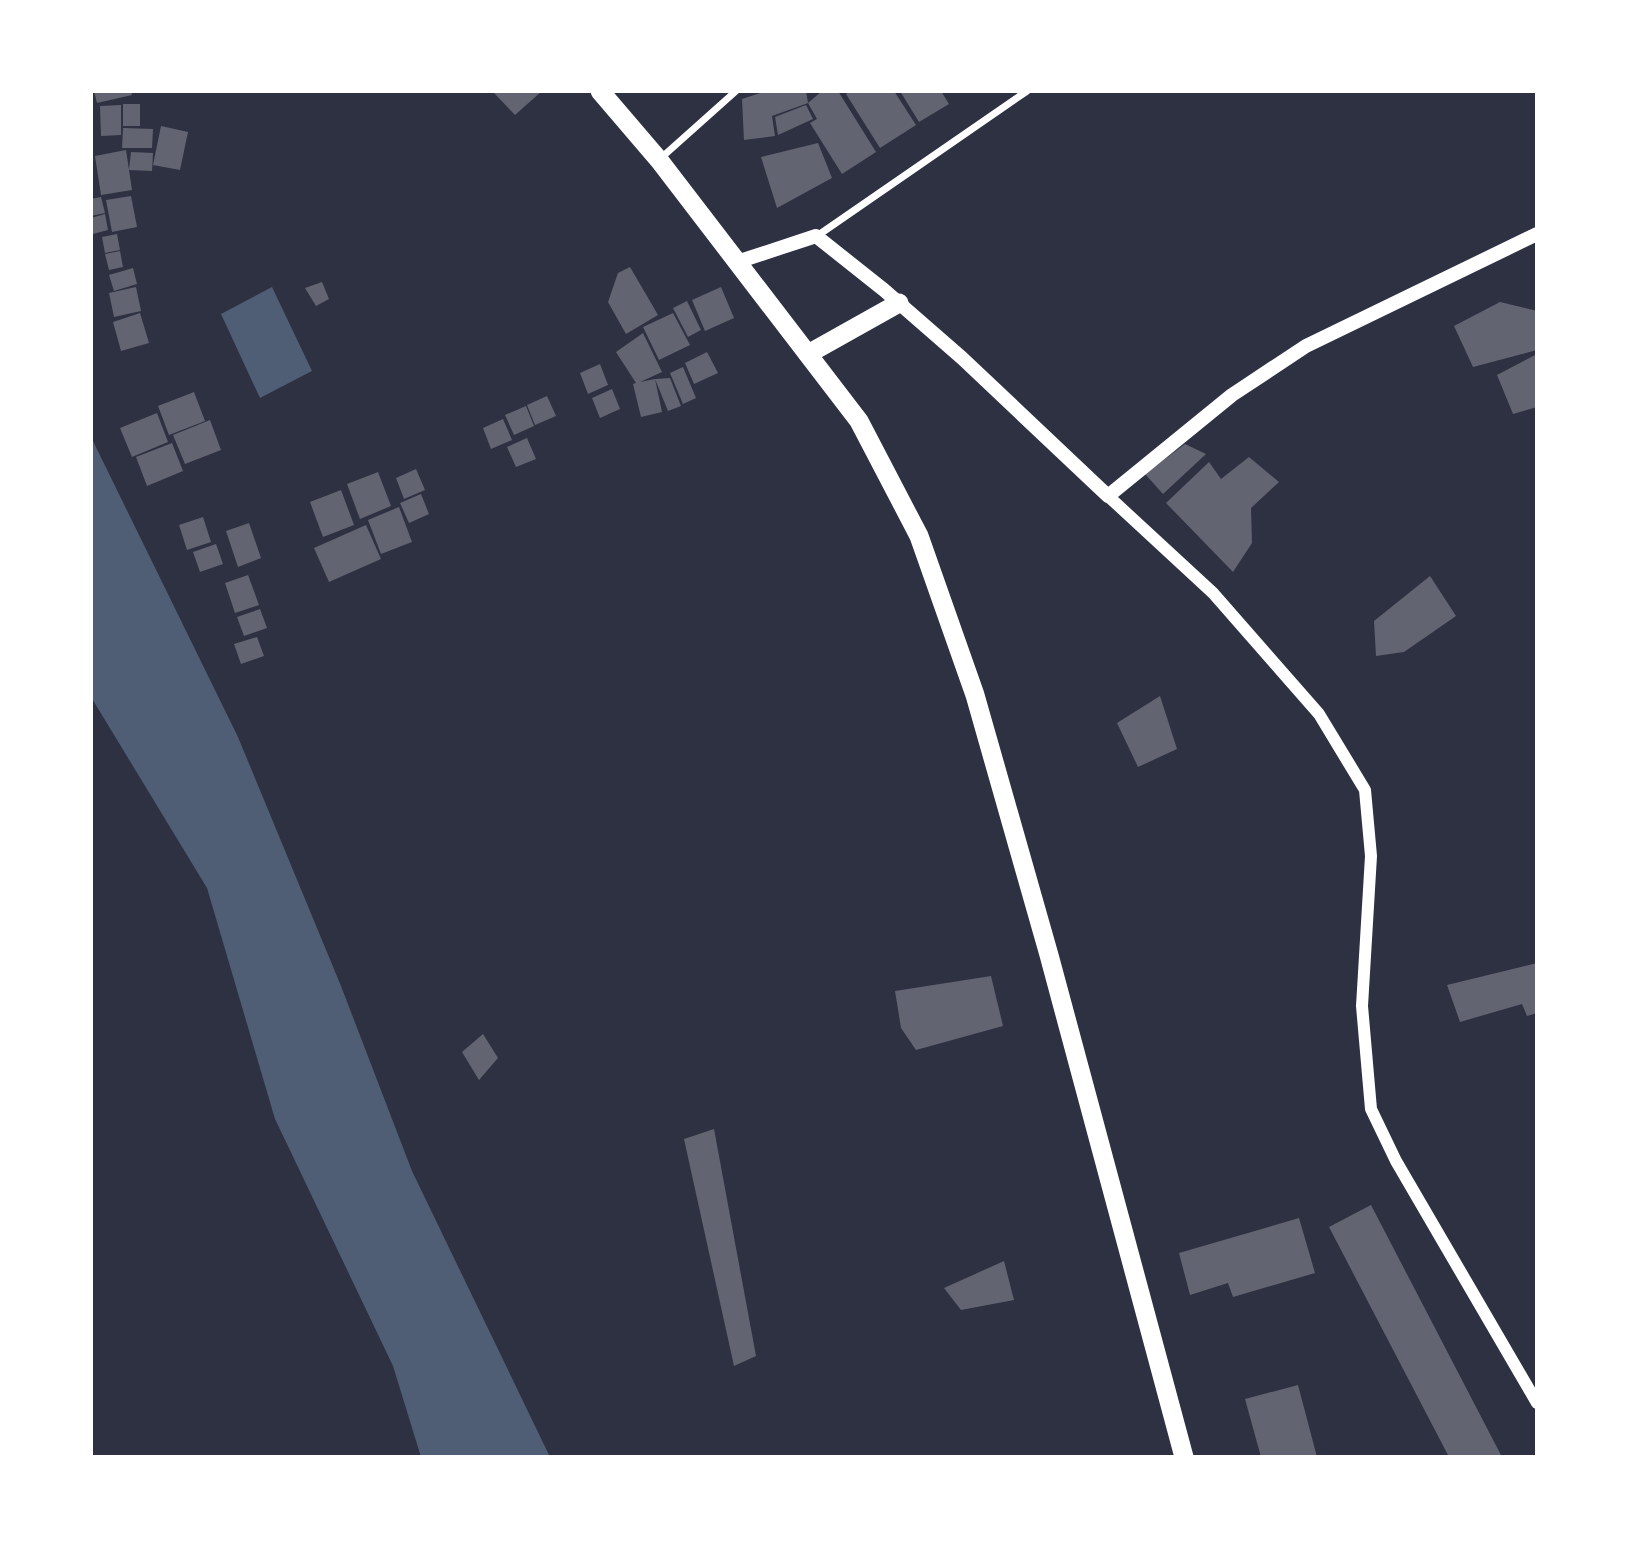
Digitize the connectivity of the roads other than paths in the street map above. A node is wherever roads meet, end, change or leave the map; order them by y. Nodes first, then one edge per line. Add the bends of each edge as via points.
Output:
1 (600, 91) edge
2 (736, 91) edge
3 (1027, 91) edge
4 (659, 160) junction
5 (1537, 234) edge
6 (816, 236) junction
7 (737, 262) junction
8 (899, 303) junction
9 (808, 354) junction
10 (1108, 496) junction
11 (1537, 1402) edge
12 (1184, 1457) edge

1 - 4 highway
2 - 4 street
3 - 6 street
4 - 7 highway
5 - 10 main road via 1306,346 1232,395
6 - 7 main road
6 - 8 main road
7 - 9 highway
8 - 9 highway
8 - 10 main road
9 - 12 highway via 859,421 919,536 975,695
10 - 11 street via 1213,593 1319,714 1364,790 1371,856 1363,1006 1371,1109 1396,1161

